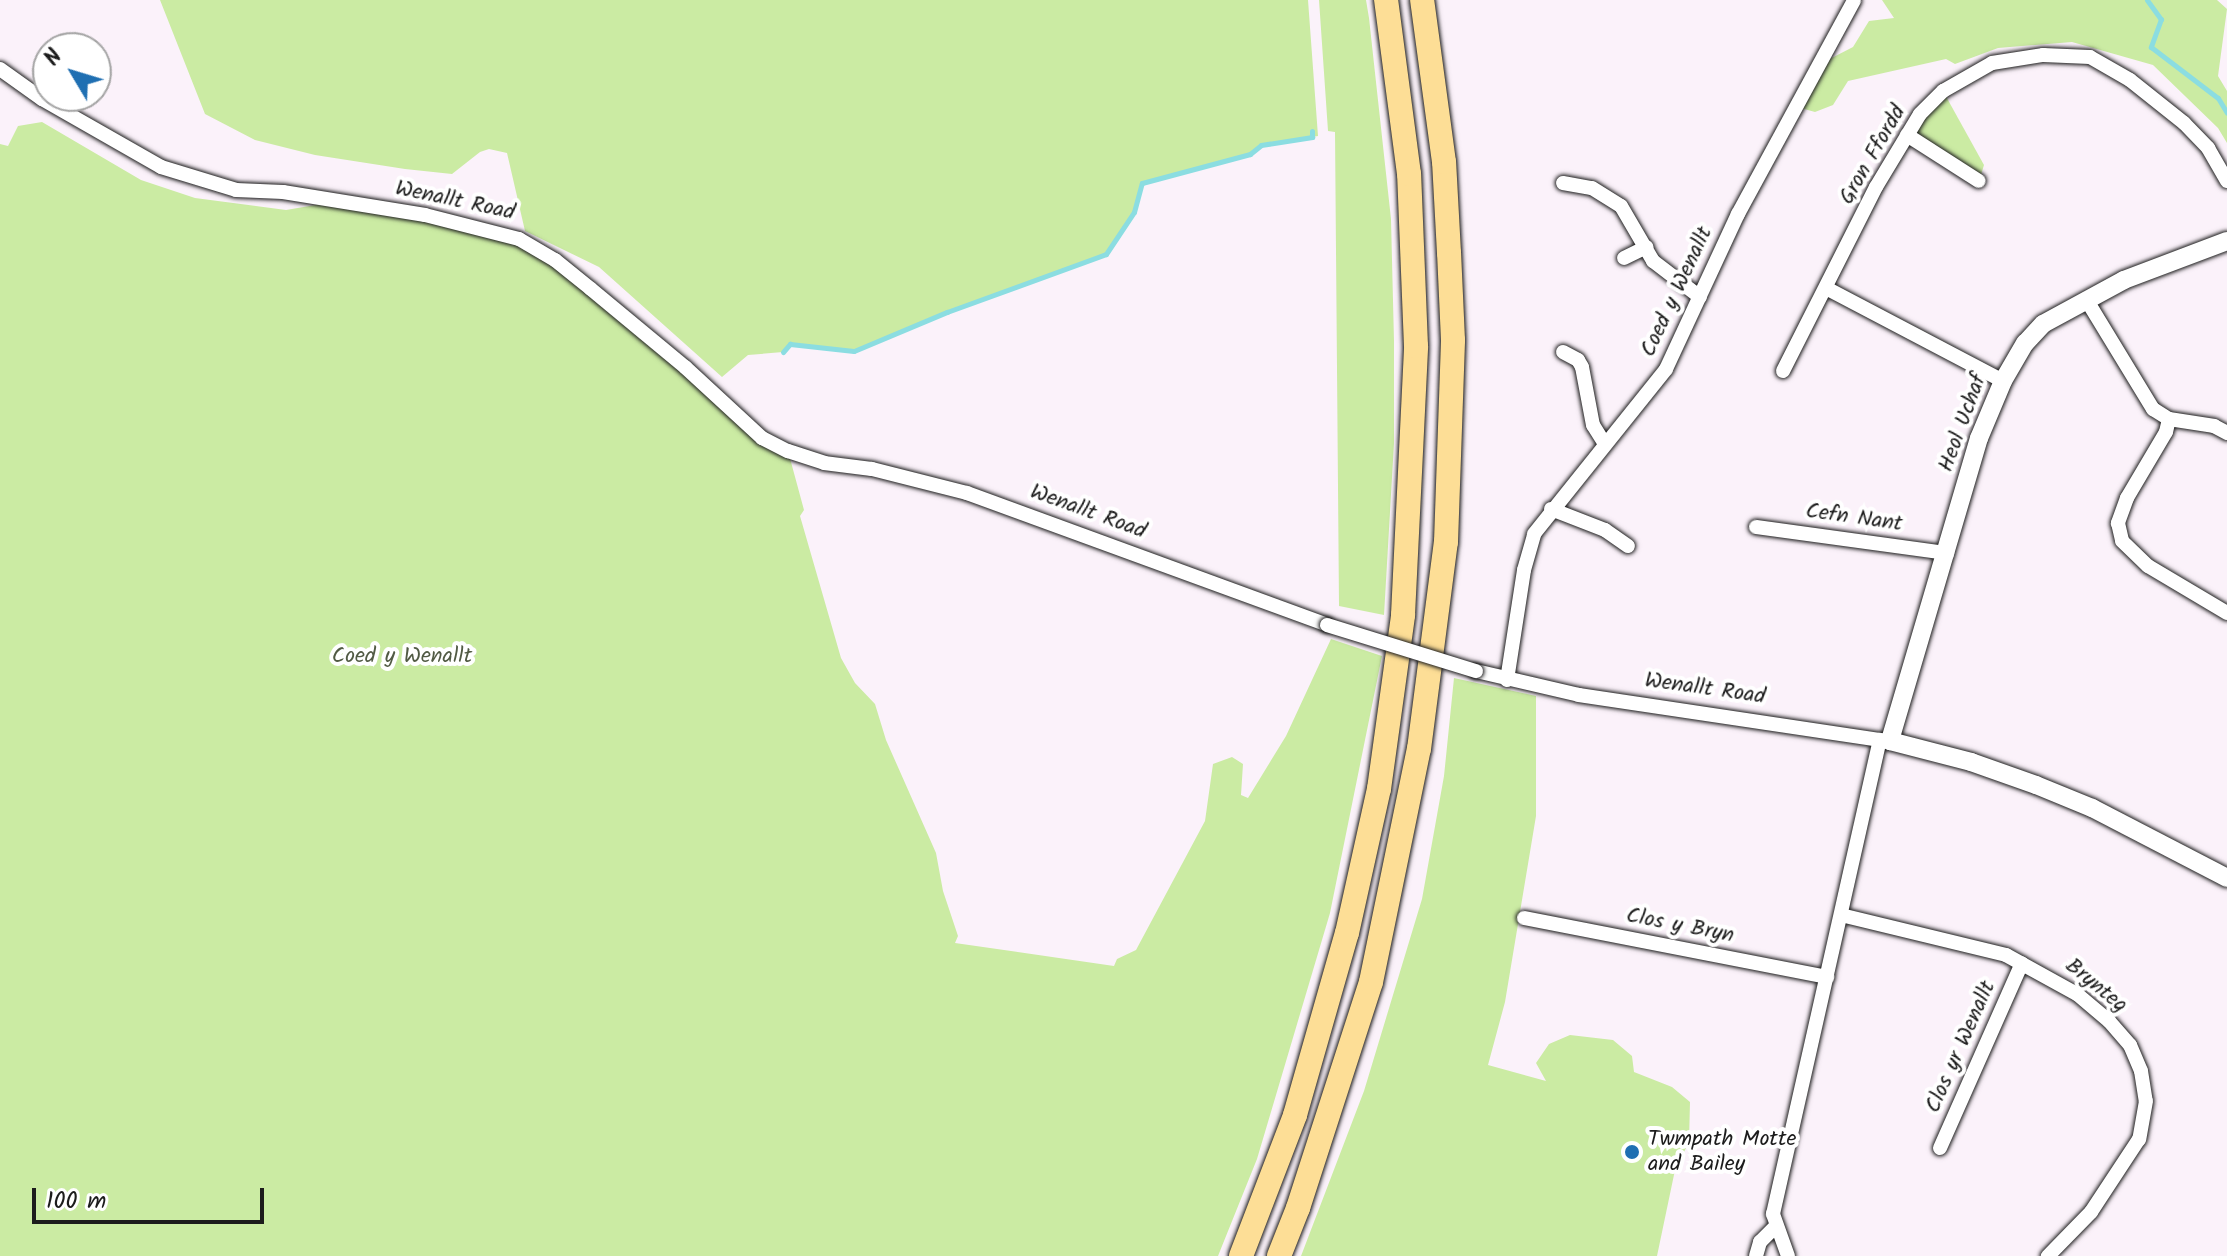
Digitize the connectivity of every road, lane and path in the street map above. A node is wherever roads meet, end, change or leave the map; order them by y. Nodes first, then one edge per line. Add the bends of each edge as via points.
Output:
1 (1386, 0) edge
2 (1422, 0) edge
3 (1854, 1) edge
4 (0, 69) edge
5 (1907, 135) junction
6 (1979, 181) dead end
7 (2227, 181) edge
8 (1563, 183) dead end
9 (2227, 241) edge
10 (1647, 247) junction
11 (1624, 258) dead end
12 (1826, 288) junction
13 (1700, 297) junction
14 (2086, 299) junction
15 (1563, 352) dead end
16 (1783, 371) dead end
17 (2003, 381) junction
18 (2169, 419) junction
19 (2227, 433) edge
20 (1605, 444) junction
21 (1551, 509) junction
22 (1756, 527) dead end
23 (1628, 546) dead end
24 (1947, 553) junction
25 (2227, 613) edge
26 (1507, 680) junction
27 (1885, 740) junction
28 (2227, 878) edge
29 (1841, 915) junction
30 (1524, 918) dead end
31 (2022, 963) junction
32 (1827, 977) junction
33 (1940, 1148) dead end
34 (1776, 1226) junction
35 (1241, 1256) edge
36 (1279, 1256) edge
37 (1756, 1256) edge
38 (1788, 1256) edge
39 (2048, 1256) edge

1 - 35 highway via 1409,174 1416,346 1403,615 1381,775 1347,933 1295,1115
2 - 36 highway via 1444,162 1453,340 1446,542 1419,749 1371,982
3 - 13 street, Coed y Wenallt via 1738,214
4 - 26 street, Wenallt Road, bridge via 161,167 236,190 283,192 425,215 519,239 591,289 762,438 788,451 967,493 1327,625
5 - 6 street
5 - 7 street, Gron Ffordd via 1943,91 1992,63 2043,55 2090,57 2130,80 2184,123 2208,148
5 - 12 street, Gron Ffordd
8 - 10 street via 1608,195
9 - 14 street, Heol Uchaf
10 - 11 street
10 - 13 street via 1653,261
12 - 16 street, Gron Ffordd
12 - 17 street
13 - 20 street, Coed y Wenallt via 1666,369
14 - 17 street, Heol Uchaf via 2043,324
14 - 18 street via 2136,386 2153,409
15 - 20 street via 1582,367 1593,425
17 - 24 street, Heol Uchaf via 1979,438
18 - 19 street
18 - 25 street via 2127,498 2118,523 2122,541 2148,566
20 - 21 street, Coed y Wenallt
21 - 23 street via 1605,530
21 - 26 street, Coed y Wenallt via 1529,549
22 - 24 street, Cefn Nant
24 - 27 street, Heol Uchaf
26 - 27 street, Wenallt Road
27 - 28 street, Wenallt Road via 2050,790
27 - 29 street
29 - 31 street, Brynteg via 1976,945
29 - 32 street
30 - 32 street, Clos y Bryn
31 - 33 street, Clos yr Wenallt
31 - 39 street, Brynteg via 2077,994 2109,1021 2130,1045 2146,1101 2139,1139 2116,1178
32 - 34 street via 1773,1214
34 - 37 street via 1760,1242
34 - 38 street

